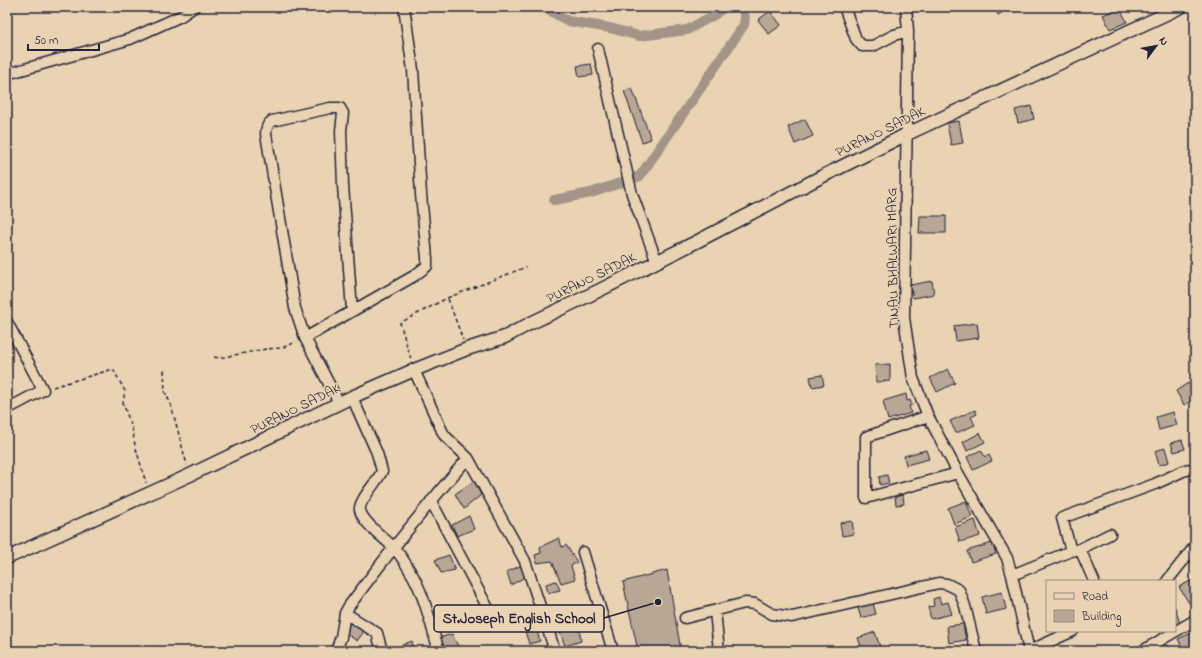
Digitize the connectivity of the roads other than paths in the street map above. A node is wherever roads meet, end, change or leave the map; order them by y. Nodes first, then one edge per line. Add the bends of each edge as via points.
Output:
1 (194, 7) edge
2 (404, 7) edge
3 (844, 7) edge
4 (906, 7) edge
5 (1181, 7) edge
6 (908, 31) junction
7 (598, 49) dead end
8 (7, 74) edge
9 (905, 135) junction
10 (657, 262) junction
11 (352, 311) junction
12 (7, 322) edge
13 (305, 338) junction
14 (414, 370) junction
15 (352, 397) junction
16 (339, 403) junction
17 (7, 409) edge
18 (928, 416) junction
19 (468, 458) junction
20 (1195, 468) edge
21 (958, 473) junction
22 (430, 501) junction
23 (1110, 534) dead end
24 (393, 547) junction
25 (1076, 550) junction
26 (1193, 550) edge
27 (582, 552) dead end
28 (7, 558) edge
29 (1012, 575) junction
30 (1093, 580) edge
31 (1168, 580) edge
32 (489, 610) dead end
33 (715, 611) junction
34 (345, 612) junction
35 (685, 618) dead end
36 (1195, 620) edge
37 (1176, 631) edge
38 (1071, 632) edge
39 (1174, 632) edge
40 (336, 651) edge
41 (382, 651) edge
42 (439, 651) edge
43 (555, 651) edge
44 (613, 651) edge
45 (719, 651) edge
46 (976, 651) edge
47 (1029, 651) edge
48 (1142, 651) edge

1 - 8 street via 181,16 130,39
2 - 11 street via 413,70 427,266
3 - 6 street via 856,39 862,46 872,46 894,34
4 - 6 street, TINAU BHALWARI MARG
5 - 9 main road, PURANO SADAK
6 - 9 street, TINAU BHALWARI MARG
7 - 10 street via 632,194
9 - 10 main road, PURANO SADAK
9 - 18 street, TINAU BHALWARI MARG via 904,318 913,378
10 - 14 main road, PURANO SADAK via 504,337
11 - 13 street
11 - 13 street via 343,185 343,113 340,108 330,108 269,122 266,129 270,163 295,308
12 - 17 street via 43,390
13 - 16 street
14 - 15 main road, PURANO SADAK
14 - 19 street via 444,435
15 - 16 main road, PURANO SADAK
15 - 24 street via 377,453 382,471 367,493 360,510 369,524
16 - 28 main road, PURANO SADAK via 190,475
18 - 21 street, TINAU BHALWARI MARG
18 - 21 street via 866,437 866,498
19 - 22 street
19 - 43 street via 525,561
20 - 25 street via 1062,518
21 - 29 street, TINAU BHALWARI MARG via 1007,558
22 - 24 street
22 - 32 street
23 - 25 street
24 - 34 street
24 - 42 street via 418,586
25 - 29 street
25 - 30 street
26 - 31 street
27 - 44 street
29 - 47 street, TINAU BHALWARI MARG
33 - 35 street
33 - 45 street
33 - 46 street via 745,603 755,604 772,614 792,617 939,583 947,584 959,590
34 - 40 street
34 - 41 street via 377,633
36 - 37 street
38 - 47 street
39 - 48 street

